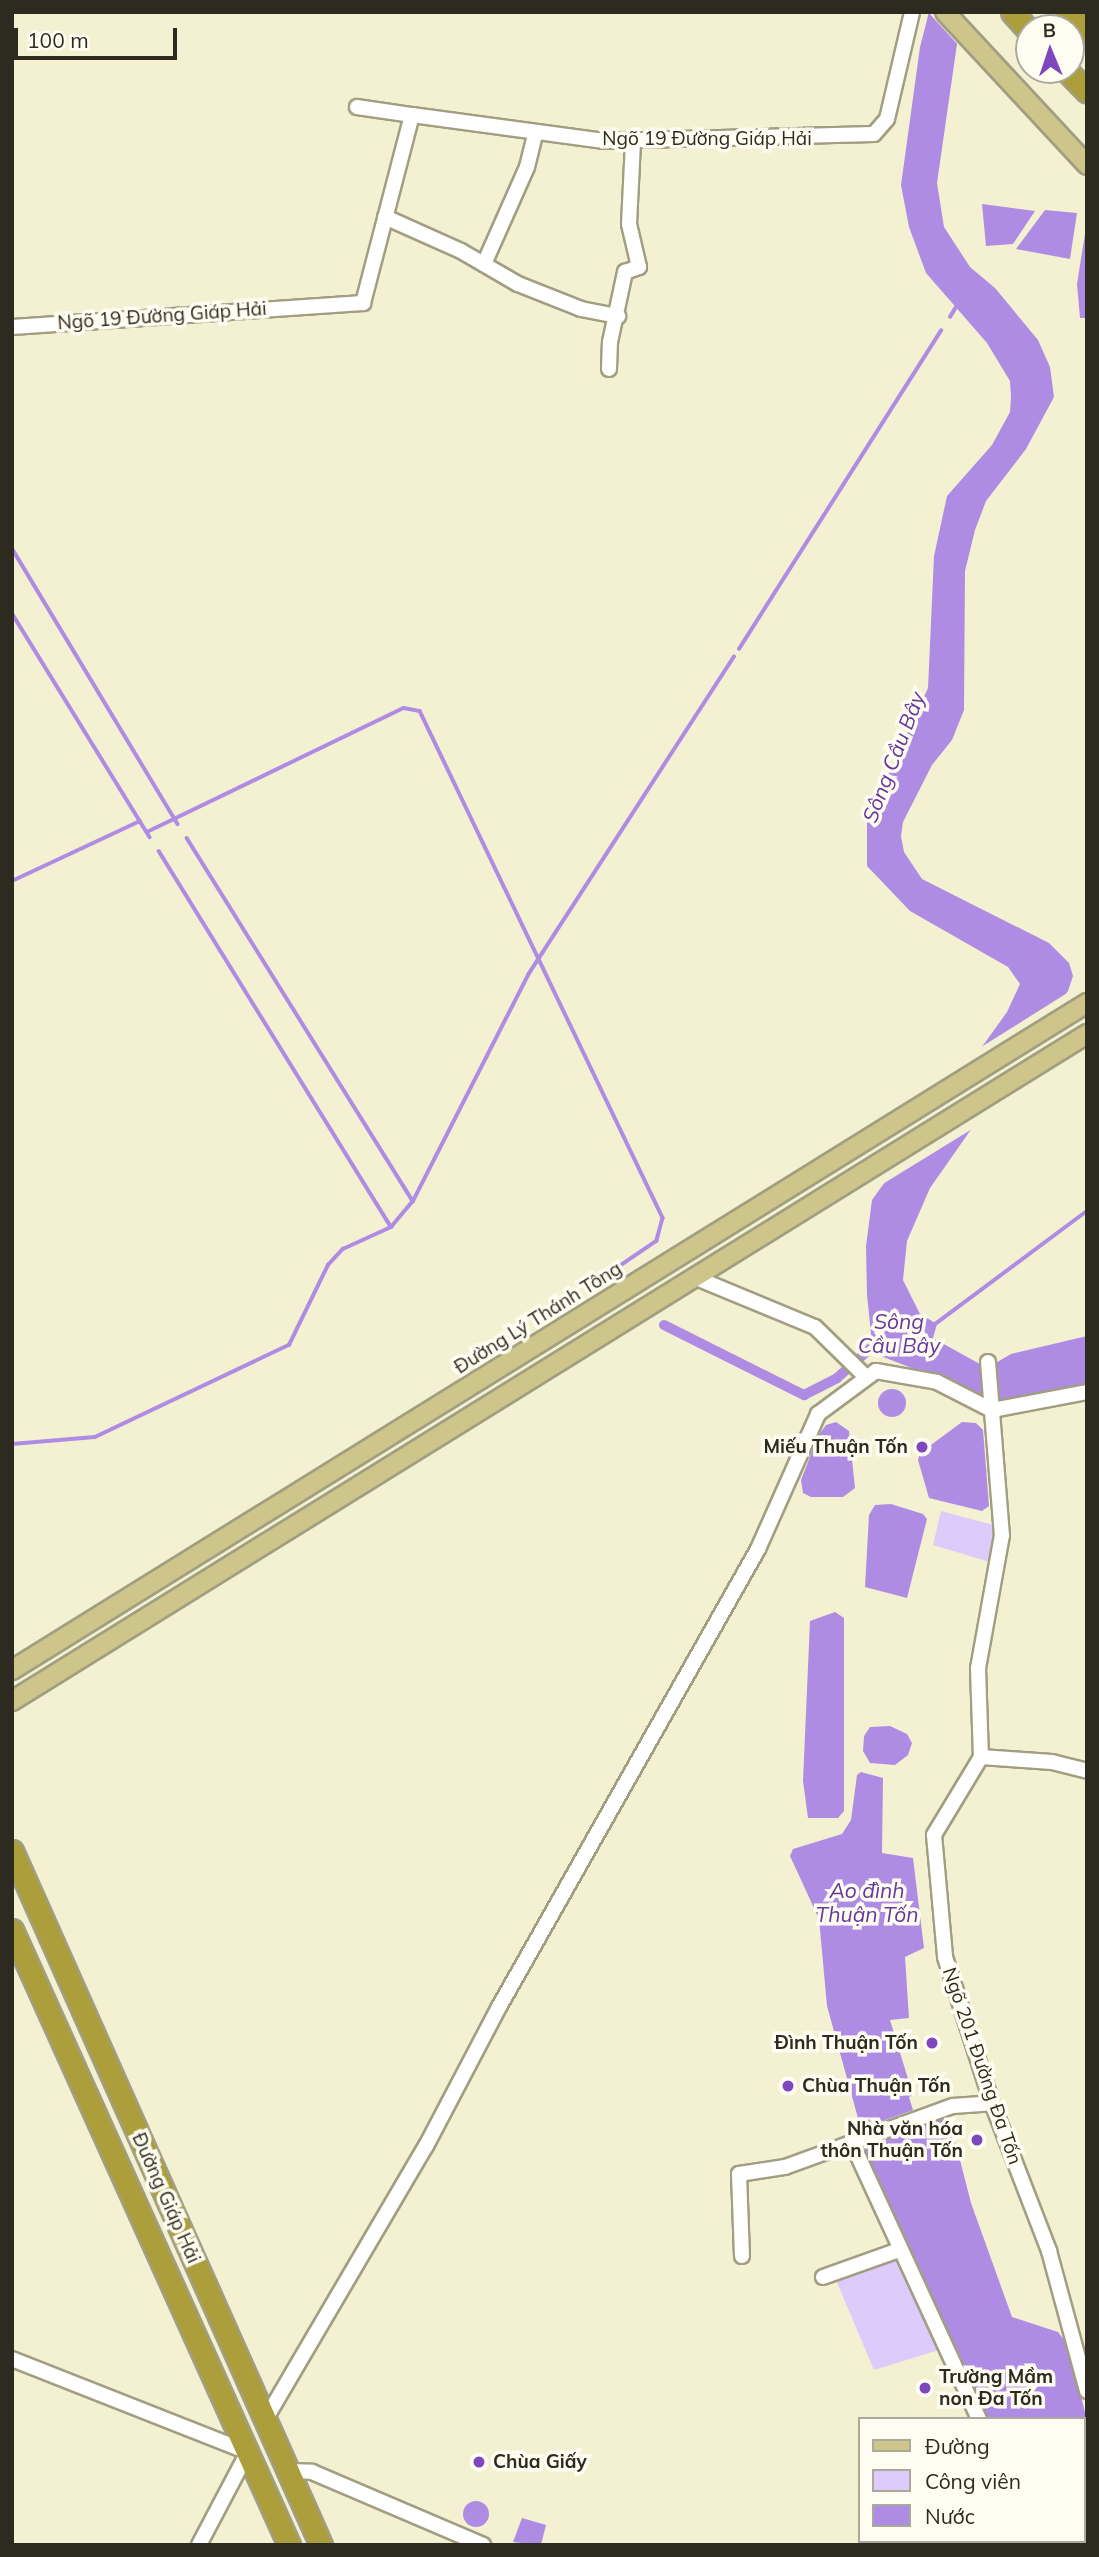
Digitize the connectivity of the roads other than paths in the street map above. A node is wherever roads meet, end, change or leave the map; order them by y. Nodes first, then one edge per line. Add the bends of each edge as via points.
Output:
1 (912, 12) edge
2 (945, 12) edge
3 (1068, 12) edge
4 (1087, 33) edge
5 (357, 107) dead end
6 (412, 115) junction
7 (536, 132) junction
8 (633, 141) junction
9 (1087, 165) edge
10 (385, 217) junction
11 (484, 264) junction
12 (618, 316) junction
13 (12, 327) edge
14 (610, 369) dead end
15 (1087, 1003) edge
16 (1087, 1034) edge
17 (654, 1271) junction
18 (694, 1277) junction
19 (668, 1294) junction
20 (988, 1362) dead end
21 (862, 1372) junction
22 (1087, 1392) edge
23 (992, 1407) junction
24 (12, 1670) edge
25 (12, 1701) edge
26 (981, 1757) junction
27 (1087, 1770) edge
28 (12, 1851) edge
29 (12, 1930) edge
30 (992, 2103) junction
31 (852, 2143) junction
32 (899, 2250) junction
33 (742, 2256) dead end
34 (823, 2277) dead end
35 (12, 2359) edge
36 (1087, 2391) edge
37 (978, 2417) edge
38 (265, 2420) junction
39 (274, 2440) junction
40 (248, 2452) junction
41 (288, 2471) junction
42 (261, 2483) junction
43 (199, 2545) edge
44 (289, 2545) edge
45 (321, 2545) edge
46 (483, 2545) edge

1 - 8 street, Ngõ 19 Đường Giáp Hải via 887,119 874,134
2 - 9 main road
3 - 4 highway
5 - 6 street
6 - 7 street, Ngõ 19 Đường Giáp Hải
6 - 10 street, Ngõ 19 Đường Giáp Hải
7 - 8 street, Ngõ 19 Đường Giáp Hải
7 - 11 street via 527,167
8 - 12 street via 629,224 639,267 625,272
10 - 11 street
10 - 13 street, Ngõ 19 Đường Giáp Hải via 363,303
11 - 12 street via 518,284 581,309
12 - 14 street via 610,342
15 - 17 main road, Đường Lý Thánh Tông
16 - 18 main road
17 - 19 main road
17 - 24 main road, Đường Lý Thánh Tông
18 - 19 main road
18 - 21 street via 815,1327
19 - 25 main road
20 - 23 street
21 - 23 street via 914,1375
21 - 38 street via 818,1414 758,1549 499,2007 426,2146
22 - 23 street
23 - 26 street via 1002,1535 978,1668
26 - 27 street via 1052,1762
26 - 30 street, Ngõ 201 Đường Đa Tốn via 934,1835 945,1957
28 - 38 highway, Đường Giáp Hải
29 - 40 highway, Đường Giáp Hải
30 - 31 street via 953,2106
30 - 36 street, Ngõ 201 Đường Đa Tốn via 1049,2251
31 - 32 street
31 - 33 street via 785,2167 739,2174
32 - 34 street
32 - 37 street
35 - 40 street
38 - 39 highway, Đường Giáp Hải
39 - 40 highway
39 - 41 highway, Đường Giáp Hải
40 - 42 highway, Đường Giáp Hải
40 - 43 street
41 - 42 highway
41 - 45 highway, Đường Giáp Hải
41 - 46 street via 312,2472
42 - 44 highway, Đường Giáp Hải

